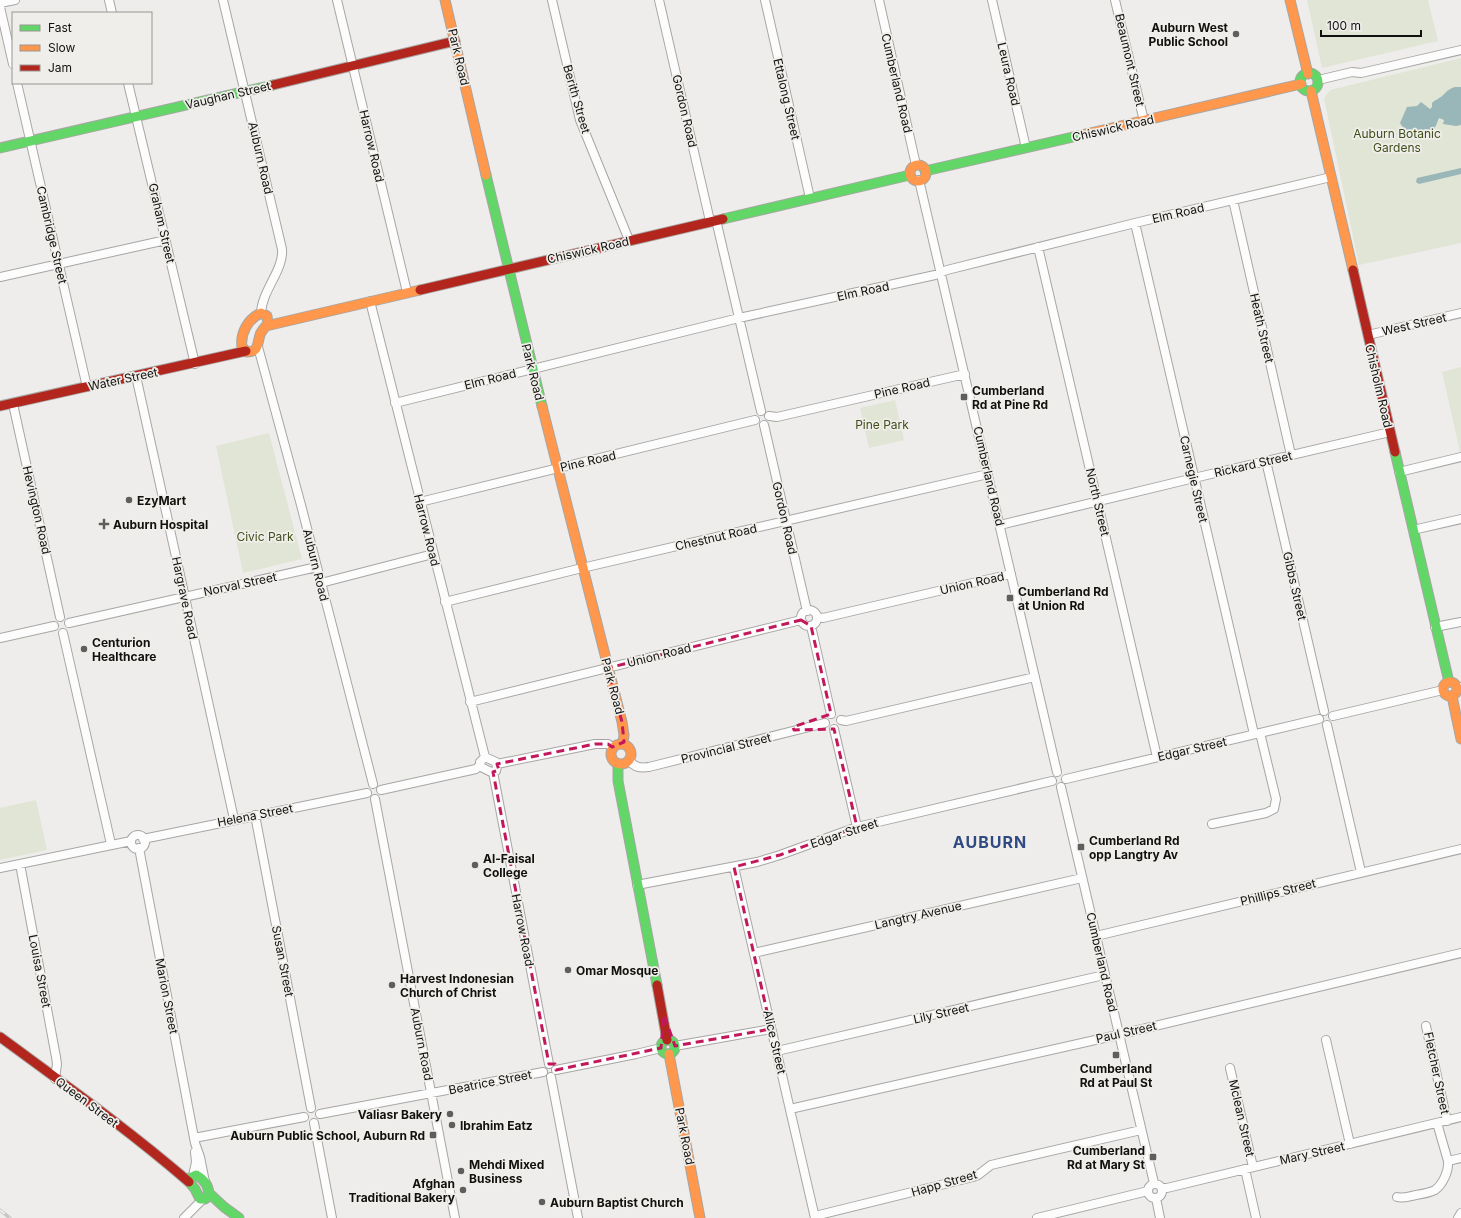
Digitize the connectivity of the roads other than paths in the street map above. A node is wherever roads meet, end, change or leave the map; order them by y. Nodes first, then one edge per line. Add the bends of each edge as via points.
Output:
1 (15, 0) edge
2 (109, 0) edge
3 (223, 0) edge
4 (338, 0) edge
5 (445, 0) edge
6 (552, 0) edge
7 (659, 0) edge
8 (764, 0) edge
9 (879, 0) edge
10 (992, 0) edge
11 (1115, 0) edge
12 (1290, 0) edge
13 (0, 3) edge
14 (0, 7) edge
15 (112, 12) edge
16 (455, 41) junction
17 (1461, 45) edge
18 (1461, 50) edge
19 (12, 60) edge
20 (353, 66) junction
21 (1352, 72) junction
22 (1308, 74) junction
23 (1318, 80) junction
24 (17, 84) edge
25 (128, 84) edge
26 (1301, 84) junction
27 (245, 91) junction
28 (1311, 91) junction
29 (136, 117) junction
30 (1144, 121) junction
31 (30, 141) junction
32 (0, 148) edge
33 (1026, 148) junction
34 (916, 165) junction
35 (926, 171) junction
36 (910, 175) junction
37 (1331, 178) junction
38 (919, 180) junction
39 (810, 198) junction
40 (1233, 200) junction
41 (713, 220) junction
42 (1135, 223) junction
43 (166, 240) junction
44 (630, 240) junction
45 (1038, 247) junction
46 (59, 264) junction
47 (508, 269) junction
48 (941, 272) junction
49 (0, 277) edge
50 (406, 292) junction
51 (370, 301) junction
52 (261, 313) junction
53 (1461, 313) edge
54 (739, 318) junction
55 (266, 326) junction
56 (1368, 335) junction
57 (258, 347) junction
58 (246, 351) junction
59 (194, 364) junction
60 (532, 368) junction
61 (965, 374) junction
62 (136, 376) junction
63 (87, 387) junction
64 (395, 403) junction
65 (13, 404) junction
66 (0, 406) edge
67 (761, 411) junction
68 (769, 416) junction
69 (755, 420) junction
70 (764, 425) junction
71 (1390, 432) junction
72 (1291, 455) junction
73 (1461, 458) edge
74 (1266, 461) junction
75 (557, 468) junction
76 (1399, 472) junction
77 (988, 474) junction
78 (1194, 478) junction
79 (420, 502) junction
80 (1098, 502) junction
81 (1461, 519) edge
82 (786, 520) junction
83 (1000, 525) junction
84 (1413, 530) junction
85 (433, 554) junction
86 (317, 567) junction
87 (582, 568) junction
88 (1011, 574) junction
89 (321, 583) junction
90 (184, 596) junction
91 (445, 602) junction
92 (807, 611) junction
93 (60, 617) junction
94 (817, 617) junction
95 (801, 620) junction
96 (1461, 622) edge
97 (69, 623) junction
98 (54, 626) junction
99 (810, 626) junction
100 (1435, 627) junction
101 (63, 632) junction
102 (0, 638) edge
103 (608, 668) junction
104 (1035, 677) junction
105 (1449, 682) junction
106 (1459, 687) edge
107 (1443, 690) junction
108 (1452, 696) junction
109 (470, 702) junction
110 (1324, 711) junction
111 (831, 714) junction
112 (1333, 716) junction
113 (1319, 719) junction
114 (841, 720) junction
115 (825, 723) junction
116 (1327, 725) junction
117 (834, 729) junction
118 (1257, 734) junction
119 (1461, 739) edge
120 (623, 743) junction
121 (612, 748) junction
122 (485, 757) junction
123 (1157, 757) junction
124 (629, 760) junction
125 (497, 764) junction
126 (618, 764) junction
127 (480, 765) junction
128 (493, 772) junction
129 (1057, 772) junction
130 (1066, 779) junction
131 (1052, 781) junction
132 (373, 784) junction
133 (1061, 787) junction
134 (382, 790) junction
135 (367, 793) junction
136 (375, 799) junction
137 (255, 815) junction
138 (234, 820) junction
139 (1212, 824) dead end
140 (857, 827) junction
141 (143, 839) junction
142 (131, 841) junction
143 (110, 844) junction
144 (139, 848) junction
145 (1461, 849) edge
146 (20, 864) junction
147 (734, 867) junction
148 (0, 868) edge
149 (1361, 872) junction
150 (1082, 878) junction
151 (637, 885) junction
152 (1096, 936) junction
153 (754, 953) junction
154 (1461, 953) edge
155 (1104, 975) junction
156 (1426, 1026) dead end
157 (771, 1029) junction
158 (1118, 1034) junction
159 (0, 1037) edge
160 (1326, 1040) dead end
161 (664, 1044) junction
162 (675, 1046) junction
163 (777, 1051) junction
164 (669, 1054) junction
165 (549, 1064) junction
166 (1230, 1068) dead end
167 (556, 1070) junction
168 (543, 1072) junction
169 (551, 1077) junction
170 (56, 1079) junction
171 (431, 1093) junction
172 (311, 1108) junction
173 (790, 1109) junction
174 (320, 1114) junction
175 (304, 1117) junction
176 (1461, 1118) edge
177 (1447, 1121) junction
178 (314, 1123) junction
179 (1438, 1123) junction
180 (1141, 1130) junction
181 (194, 1141) junction
182 (1350, 1144) junction
183 (1461, 1158) edge
184 (1448, 1161) junction
185 (1249, 1168) junction
186 (191, 1178) junction
187 (206, 1183) junction
188 (1154, 1183) junction
189 (1162, 1188) junction
190 (1148, 1191) junction
191 (204, 1196) junction
192 (1397, 1197) dead end
193 (1156, 1198) junction
194 (1461, 1214) edge
195 (187, 1215) edge
196 (815, 1217) edge
197 (1046, 1217) edge
198 (239, 1218) edge
199 (332, 1218) edge
200 (455, 1218) edge
201 (578, 1218) edge
202 (700, 1218) edge
203 (1037, 1218) edge
204 (1160, 1218) edge
205 (1256, 1218) edge
206 (1458, 1218) edge

1 - 13 street
2 - 15 street
3 - 27 street, Auburn Road
4 - 20 street, Harrow Road
5 - 16 street, Park Road
6 - 44 street, Berith Street via 580,120
7 - 41 street, Gordon Road
8 - 39 street, Ettalong Street
9 - 34 street, Cumberland Road
10 - 33 street, Leura Road
11 - 30 street, Beaumont Street
12 - 22 street
14 - 19 street
16 - 20 street, Vaughan Street
16 - 47 street, Park Road
17 - 21 street
18 - 21 street via 1361,73
20 - 27 street, Vaughan Street
20 - 50 street, Harrow Road
21 - 23 street
22 - 23 street via 1313,74
22 - 26 street via 1302,79
23 - 28 street via 1317,86
24 - 31 street, Cambridge Street
25 - 29 street, Graham Street
26 - 28 street via 1304,89
26 - 30 street, Chiswick Road
27 - 29 street, Vaughan Street
27 - 52 street, Auburn Road via 282,252 279,266 261,305
28 - 37 street, Chisholm Road
29 - 31 street, Vaughan Street
29 - 43 street, Graham Street
30 - 33 street, Chiswick Road
31 - 32 street, Vaughan Street
31 - 46 street, Cambridge Street
33 - 35 street, Chiswick Road
34 - 35 street
34 - 36 street
35 - 38 street via 924,178
36 - 38 street
36 - 39 street, Chiswick Road
37 - 40 street, Elm Road
37 - 56 street, Chisholm Road
38 - 48 street, Cumberland Road
39 - 41 street, Chiswick Road
40 - 42 street, Elm Road
40 - 72 street, Heath Street
41 - 44 street, Chiswick Road
41 - 54 street, Gordon Road
42 - 45 street, Elm Road
42 - 78 street, Carnegie Street
43 - 46 street
43 - 59 street, Graham Street
44 - 47 street, Chiswick Road
45 - 48 street, Elm Road
45 - 80 street, North Street
46 - 49 street
46 - 63 street, Cambridge Street
47 - 50 street, Chiswick Road
47 - 60 street, Park Road
48 - 54 street, Elm Road
48 - 61 street, Cumberland Road
50 - 51 street, Chiswick Road
51 - 55 street, Chiswick Road
51 - 64 street, Harrow Road
52 - 55 street via 266,314 268,318
52 - 58 street via 251,319 242,337 242,347
53 - 56 street, West Street
54 - 60 street, Elm Road
54 - 67 street, Gordon Road
55 - 57 street via 260,335
56 - 71 street, Chisholm Road
57 - 58 street, Water Street via 252,352
57 - 86 street, Auburn Road
58 - 59 street, Water Street
59 - 62 street, Water Street
60 - 64 street, Elm Road
60 - 75 street, Park Road
61 - 68 street, Pine Road via 777,417
61 - 77 street, Cumberland Road
62 - 63 street, Water Street
62 - 90 street, Hargrave Road
63 - 65 street, Water Street
64 - 79 street, Harrow Road
65 - 66 street, Water Street
65 - 93 street, Hevington Road
67 - 68 street
67 - 69 street
68 - 70 street via 768,422
69 - 70 street via 758,424
69 - 75 street, Pine Road
70 - 82 street, Gordon Road
71 - 72 street, Rickard Street
71 - 76 street, Chisholm Road
72 - 74 street, Rickard Street
73 - 76 street
74 - 78 street, Rickard Street
74 - 110 street, Gibbs Street
75 - 79 street, Pine Road
75 - 87 street, Park Road
76 - 84 street, Chisholm Road
77 - 82 street, Chestnut Road
77 - 83 street, Cumberland Road
78 - 80 street, Rickard Street
78 - 118 street, Carnegie Street
79 - 85 street, Harrow Road
80 - 83 street, Rickard Street
80 - 123 street, North Street
81 - 84 street
82 - 87 street, Chestnut Road
82 - 92 street, Gordon Road
83 - 88 street, Cumberland Road
84 - 100 street, Chisholm Road
85 - 89 street
85 - 91 street, Harrow Road
86 - 89 street, Auburn Road
86 - 90 street, Norval Street
87 - 91 street, Chestnut Road
87 - 103 street, Park Road
88 - 94 street, Union Road via 823,618
88 - 104 street, Cumberland Road
89 - 132 street, Auburn Road
90 - 97 street, Norval Street
90 - 138 street, Hargrave Road
91 - 109 street, Harrow Road
92 - 94 street via 814,612
92 - 95 street via 802,613
93 - 97 street
93 - 98 street
94 - 99 street via 815,624
95 - 99 street via 806,626
95 - 103 street, Union Road
96 - 100 street
97 - 101 street via 68,630
98 - 101 street via 57,631
98 - 102 street
99 - 111 street
100 - 105 street, Chisholm Road
101 - 143 street
103 - 109 street, Union Road
103 - 120 street, Park Road via 622,722
104 - 114 street via 846,721
104 - 129 street, Cumberland Road
105 - 106 street
105 - 107 street via 1444,685
106 - 108 street
107 - 108 street via 1446,695
107 - 112 street
108 - 119 street
109 - 122 street, Harrow Road
110 - 112 street via 1330,712
110 - 113 street
111 - 114 street
111 - 115 street via 825,718
112 - 116 street via 1332,722
113 - 116 street via 1322,724
113 - 118 street, Edgar Street
114 - 117 street via 840,725
115 - 117 street via 829,729
115 - 124 street, Provincial Street via 649,767 634,766
116 - 149 street
117 - 140 street
118 - 123 street, Edgar Street
118 - 139 street, Carnegie Street via 1276,799 1274,809 1266,813
120 - 121 street
120 - 124 street via 631,750
121 - 125 street via 608,744 595,744
121 - 126 street via 611,758
122 - 125 street
122 - 127 street via 480,760
123 - 130 street, Edgar Street
124 - 126 street via 624,764
125 - 128 street via 497,769
126 - 151 street via 618,781
127 - 128 street
127 - 134 street via 476,769
128 - 165 street, Harrow Road
129 - 130 street via 1064,774
129 - 131 street via 1052,776
130 - 133 street
131 - 133 street
131 - 140 street, Edgar Street
132 - 134 street
132 - 135 street
133 - 150 street, Cumberland Road
134 - 136 street via 381,795
135 - 136 street
135 - 137 street, Helena Street
136 - 171 street, Auburn Road
137 - 138 street, Helena Street
137 - 172 street, Susan Street
138 - 141 street, Helena Street
140 - 147 street, Edgar Street via 780,856
141 - 142 street via 136,835
141 - 144 street via 144,845
142 - 143 street
142 - 144 street via 133,846
143 - 146 street
144 - 181 street, Marion Street
145 - 149 street, Phillips Street
146 - 148 street
146 - 170 street, Louisa Street via 56,1057
147 - 151 street, Edgar Street
147 - 153 street, Alice Street
149 - 152 street, Phillips Street
150 - 152 street, Cumberland Road
150 - 153 street, Langtry Avenue
151 - 161 street
152 - 155 street, Cumberland Road
153 - 157 street, Alice Street
154 - 158 street, Paul Street
155 - 158 street, Cumberland Road
155 - 163 street, Lily Street
156 - 177 street, Fletcher Street
157 - 162 street
157 - 163 street, Alice Street
158 - 173 street, Paul Street
158 - 180 street, Cumberland Road
159 - 170 street, Queen Street
160 - 182 street
161 - 162 street via 673,1042
161 - 164 street via 663,1052
161 - 167 street via 636,1054
162 - 164 street via 674,1051
163 - 173 street, Alice Street
164 - 202 street, Park Road
165 - 167 street
165 - 168 street via 543,1068
166 - 185 street, Mclean Street
167 - 169 street
168 - 169 street via 547,1077
168 - 171 street, Beatrice Street
169 - 201 street
170 - 186 street, Queen Street via 173,1168
171 - 174 street, Beatrice Street
171 - 200 street, Auburn Road
172 - 174 street via 318,1110
172 - 175 street via 305,1112
173 - 196 street, Alice Street
174 - 178 street via 320,1119
175 - 178 street via 309,1123
175 - 181 street
176 - 177 street, Mary Street
177 - 179 street, Mary Street
178 - 199 street
179 - 182 street, Mary Street
179 - 184 street
180 - 188 street, Cumberland Road
180 - 196 street, Happ Street via 991,1165 973,1177
181 - 186 street, Marion Street via 196,1162
181 - 187 street, Marion Street
182 - 185 street, Mary Street
183 - 184 street
184 - 192 street via 1446,1174 1434,1190
185 - 189 street, Mary Street
185 - 205 street, Mclean Street
186 - 187 street via 201,1177
186 - 191 street via 195,1189
187 - 191 street
188 - 189 street
188 - 190 street
189 - 193 street via 1161,1196
190 - 193 street via 1150,1196
190 - 197 street
191 - 195 street
191 - 198 street
193 - 204 street
194 - 206 street
197 - 203 street

